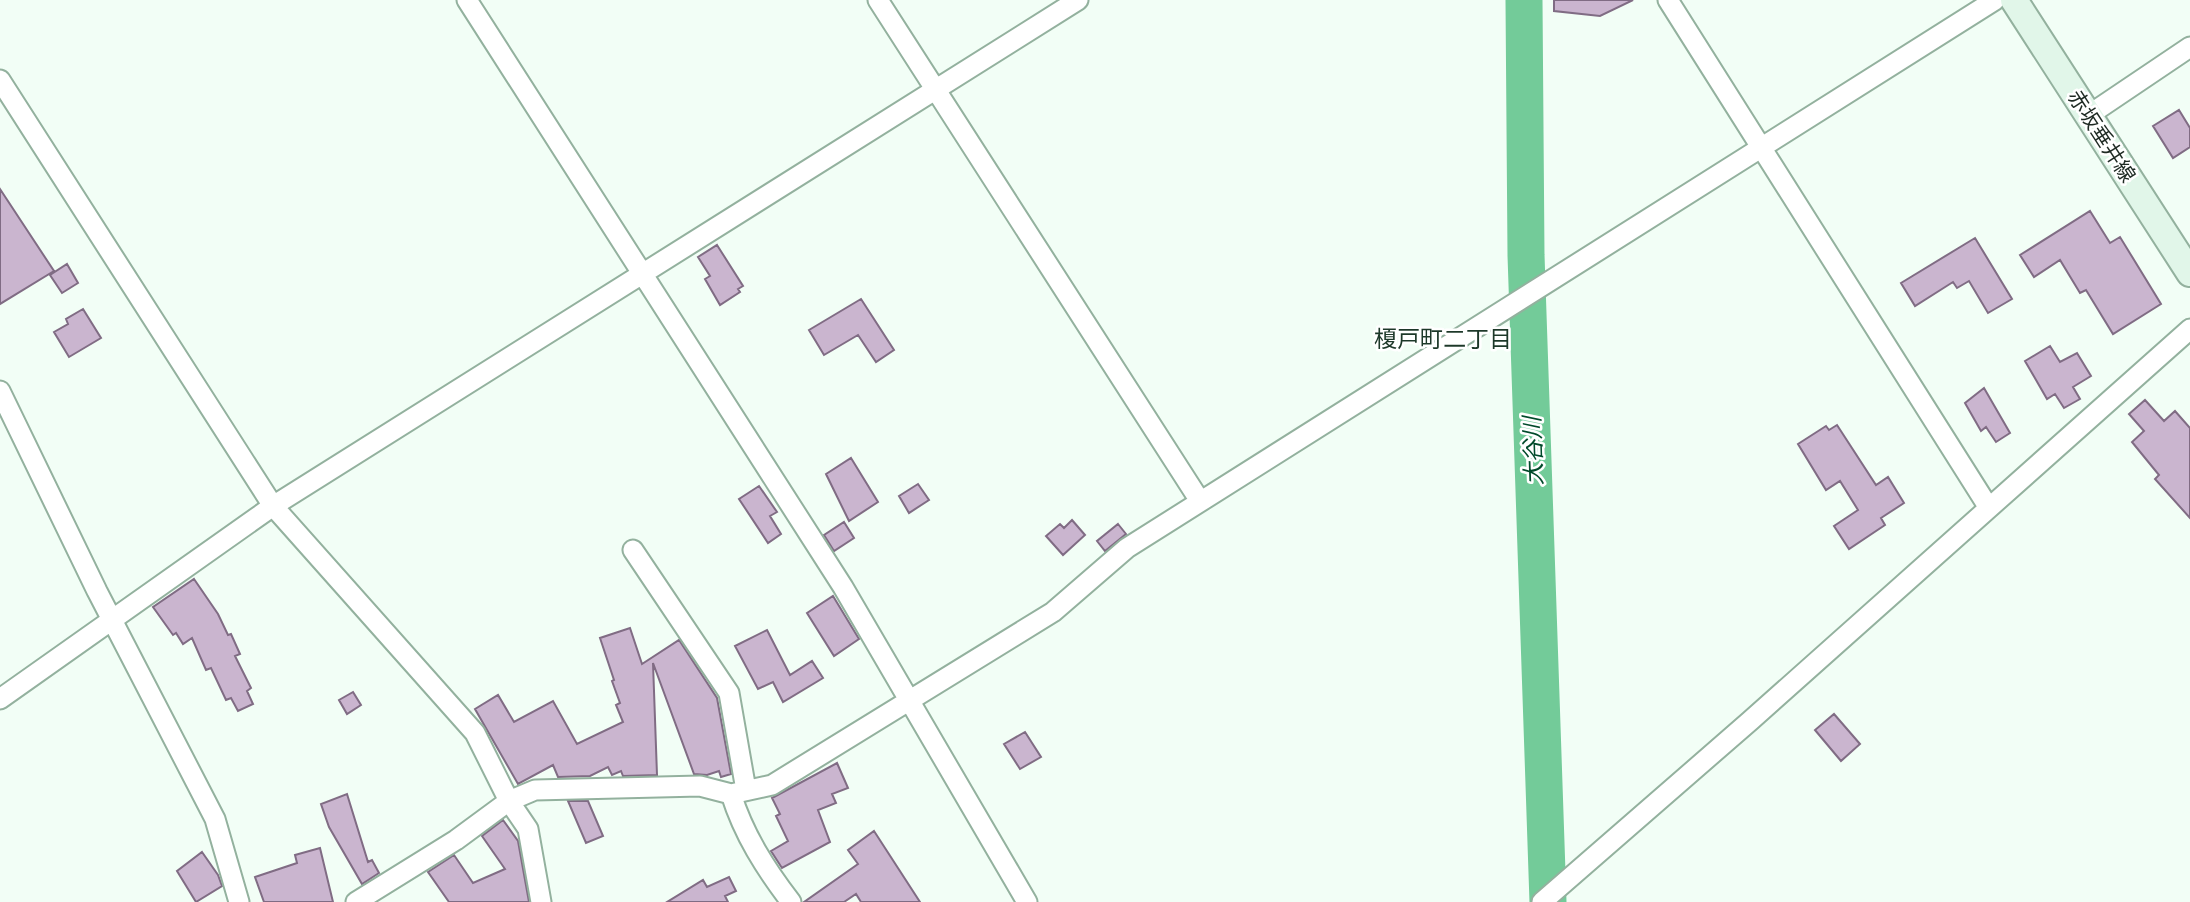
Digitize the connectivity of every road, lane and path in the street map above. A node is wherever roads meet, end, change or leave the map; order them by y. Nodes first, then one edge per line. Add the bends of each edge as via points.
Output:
1 (467, 0) edge
2 (878, 0) edge
3 (1078, 0) edge
4 (1668, 0) edge
5 (1995, 0) edge
6 (2014, 0) edge
7 (2190, 47) edge
8 (0, 80) edge
9 (936, 92) junction
10 (2089, 115) junction
11 (1762, 149) junction
12 (2190, 273) edge
13 (642, 274) junction
14 (2190, 329) edge
15 (0, 391) edge
16 (1200, 501) junction
17 (273, 506) junction
18 (1989, 508) junction
19 (633, 550) dead end
20 (112, 619) junction
21 (0, 699) edge
22 (911, 700) junction
23 (738, 792) junction
24 (509, 801) junction
25 (239, 902) edge
26 (356, 902) edge
27 (541, 902) edge
28 (791, 902) edge
29 (1027, 902) edge
30 (1542, 902) edge

1 - 13 street
2 - 9 street
3 - 9 street
4 - 11 street
5 - 11 street
6 - 10 main road, 赤坂垂井線
7 - 10 street
8 - 17 street
9 - 13 street
9 - 16 street
10 - 12 main road, 赤坂垂井線
11 - 16 street
11 - 18 street
13 - 17 street
13 - 22 street
14 - 18 street
15 - 20 street
16 - 22 street via 1127,548 1053,611
17 - 20 street
17 - 24 street via 475,733
18 - 30 street
19 - 23 street via 729,693
20 - 21 street
20 - 25 street via 215,820
22 - 23 street via 772,785
22 - 29 street
23 - 24 street via 700,786 566,788 536,790
23 - 28 street via 740,823
24 - 26 street
24 - 27 street via 528,830

